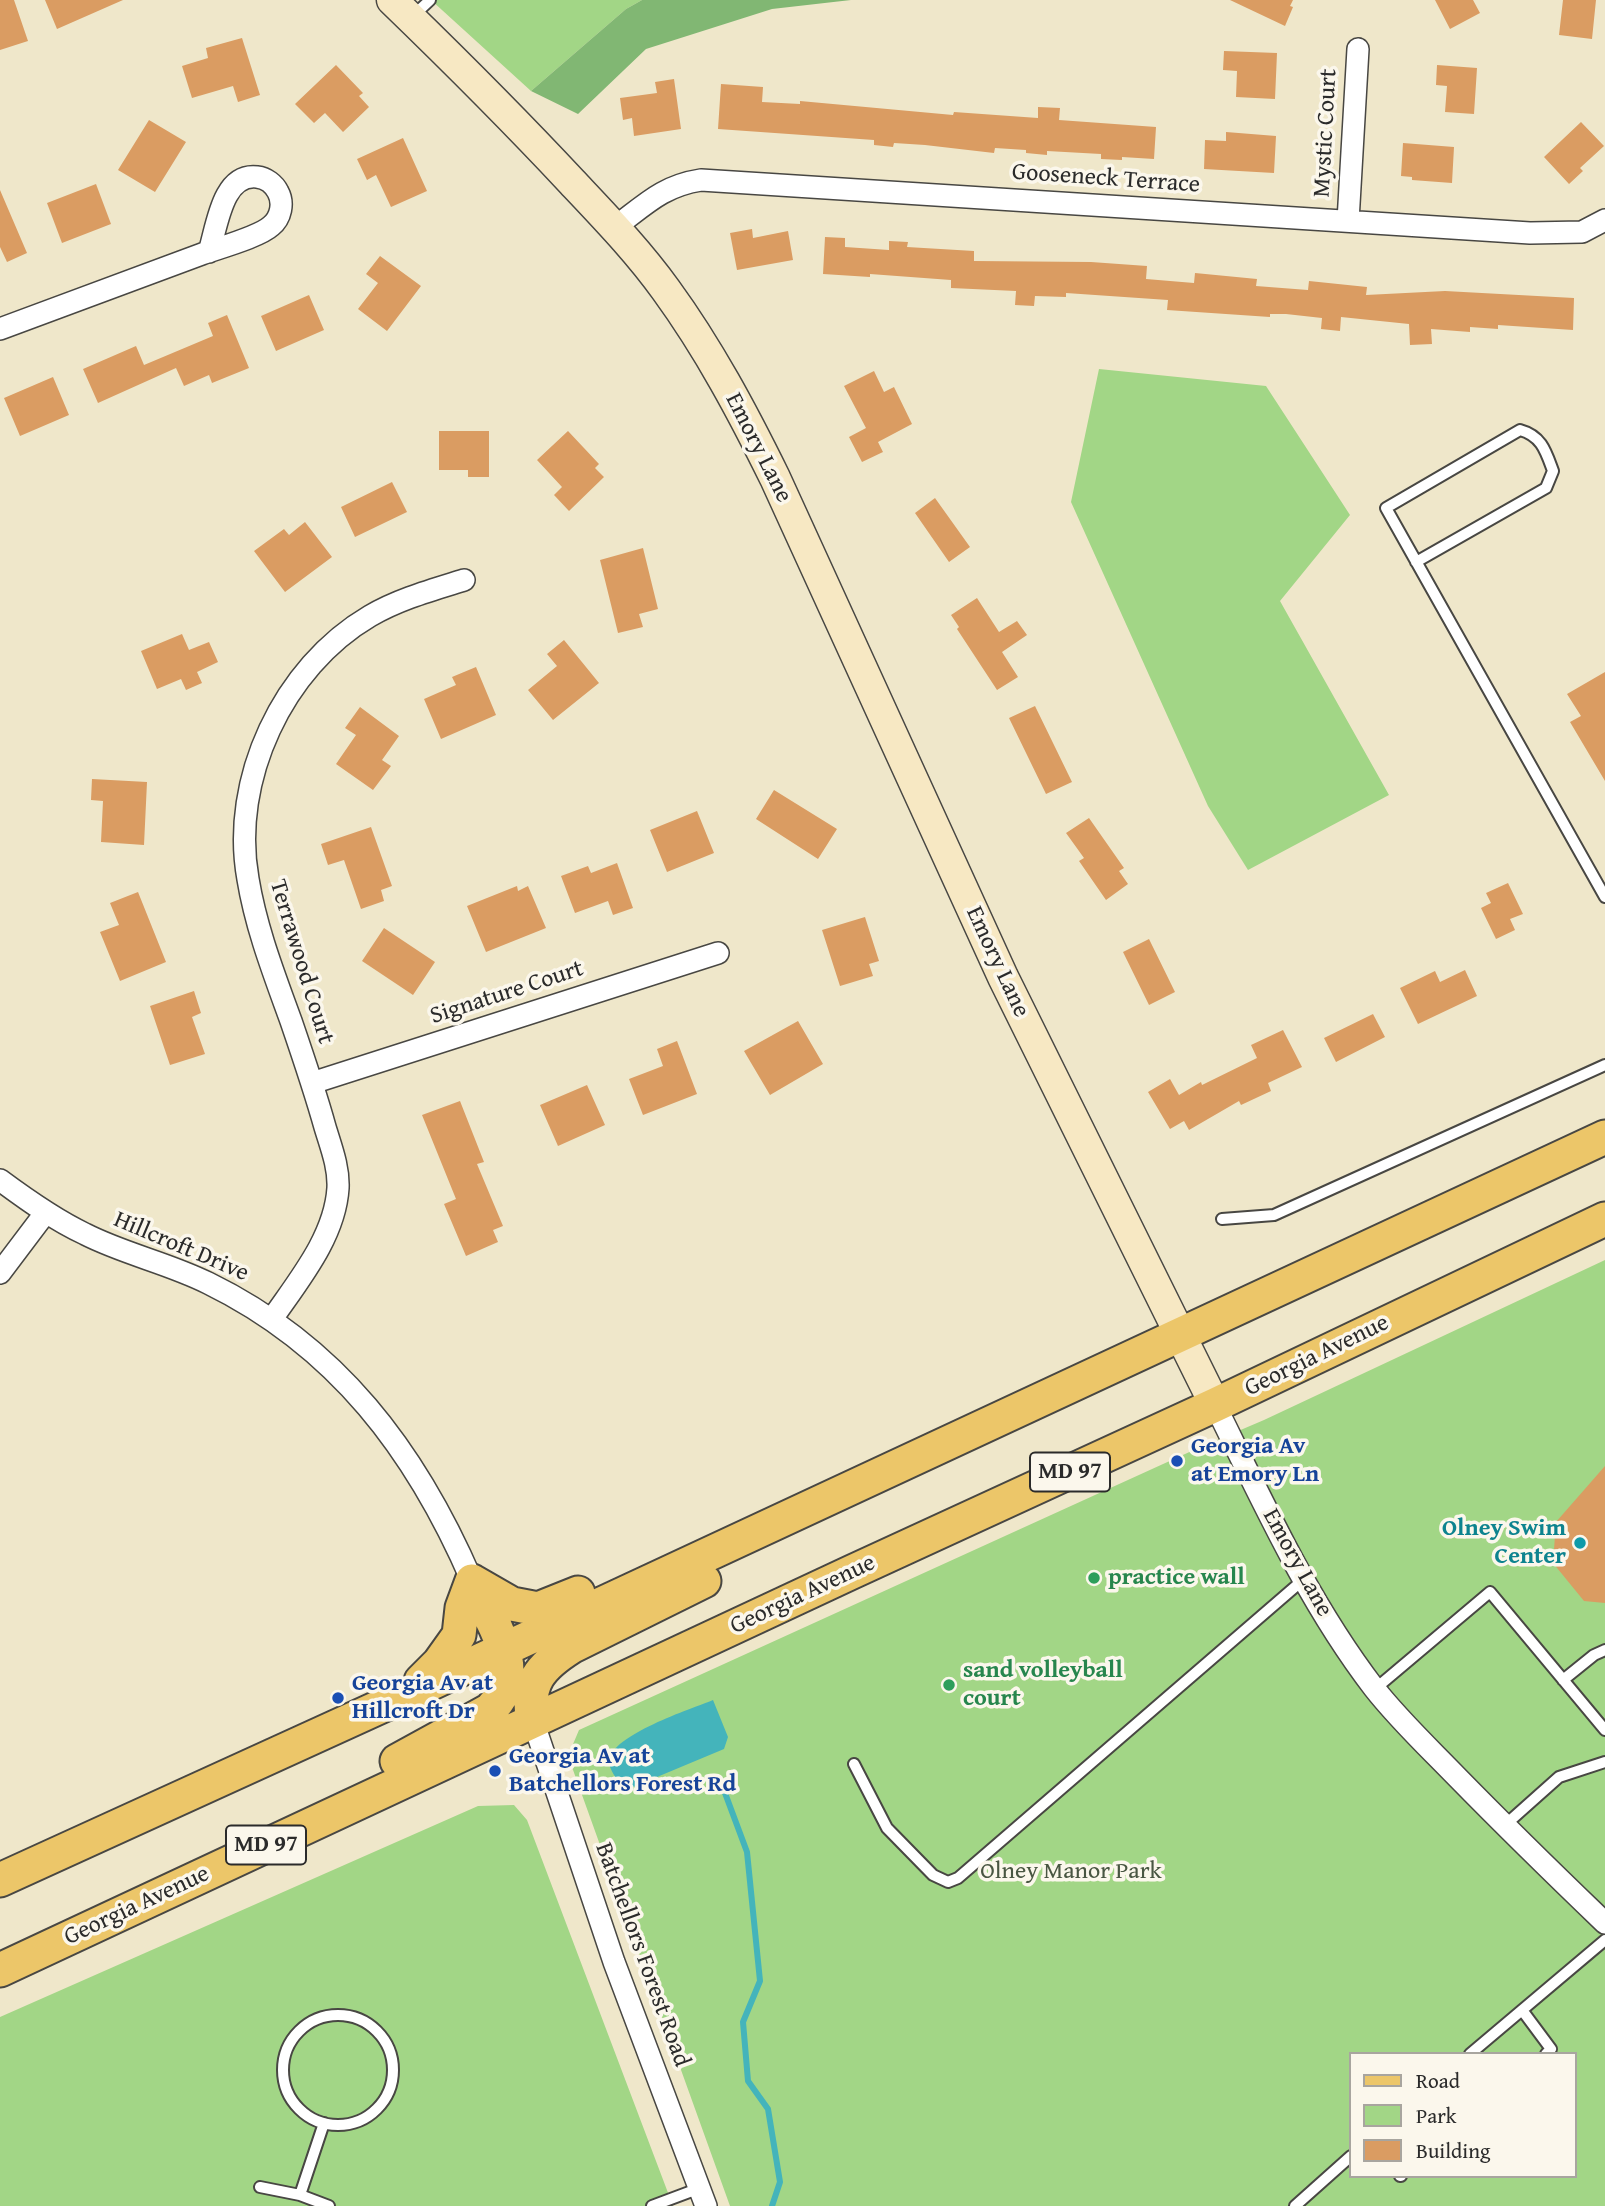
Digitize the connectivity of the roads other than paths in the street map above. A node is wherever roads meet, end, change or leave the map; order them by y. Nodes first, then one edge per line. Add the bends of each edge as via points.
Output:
1 (411, 6) edge
2 (1358, 48) dead end
3 (1605, 220) edge
4 (1348, 221) junction
5 (614, 228) junction
6 (209, 251) dead end
7 (0, 329) edge
8 (1416, 562) junction
9 (464, 580) dead end
10 (1605, 897) edge
11 (718, 953) dead end
12 (1605, 1065) edge
13 (312, 1083) junction
14 (1605, 1137) edge
15 (0, 1180) edge
16 (46, 1212) junction
17 (1222, 1219) dead end
18 (1605, 1219) edge
19 (0, 1273) edge
20 (272, 1319) junction
21 (1180, 1335) junction
22 (1215, 1405) junction
23 (790, 1517) junction
24 (685, 1565) junction
25 (1303, 1580) junction
26 (472, 1581) junction
27 (504, 1650) junction
28 (1605, 1650) edge
29 (1563, 1680) junction
30 (1375, 1689) junction
31 (408, 1694) junction
32 (533, 1721) junction
33 (1605, 1730) edge
34 (1605, 1762) edge
35 (854, 1764) dead end
36 (1504, 1826) junction
37 (199, 1877) junction
38 (0, 1880) edge
39 (1605, 1923) edge
40 (1605, 1940) edge
41 (0, 1970) edge
42 (1522, 2010) junction
43 (1472, 2052) edge
44 (1548, 2052) edge
45 (324, 2123) junction
46 (1350, 2157) edge
47 (260, 2186) dead end
48 (300, 2195) junction
49 (703, 2197) edge
50 (329, 2206) edge
51 (652, 2206) edge
52 (1295, 2206) edge

1 - 5 street, Emory Lane
2 - 4 street, Mystic Court
3 - 4 street, Gooseneck Terrace via 1583,232 1530,233
4 - 5 street, Gooseneck Terrace via 701,180 664,191
5 - 21 street, Emory Lane via 665,288 741,409 1003,977
6 - 7 street
8 - 8 lane via 1385,508 1520,430 1533,433 1553,471 1546,488
8 - 10 lane
9 - 13 street, Terrawood Court via 407,598 336,640 290,694 254,767 244,833 248,878 263,941
11 - 13 street, Signature Court
12 - 17 lane via 1274,1215
13 - 20 street, Terrawood Court via 337,1166 338,1189 318,1249
14 - 21 main road
15 - 16 street, Hillcroft Drive
16 - 19 street
16 - 20 street, Hillcroft Drive via 86,1235 206,1282
18 - 22 main road, Georgia Avenue / MD 97
20 - 26 street, Hillcroft Drive via 352,1387 388,1429 450,1531
21 - 22 street, Emory Lane
21 - 23 main road
22 - 25 street, Emory Lane
22 - 32 main road, Georgia Avenue / MD 97
23 - 24 main road
23 - 32 main road via 771,1548 552,1659 541,1670 531,1695
24 - 26 main road via 636,1573 538,1609 512,1604
24 - 27 main road
25 - 30 street, Emory Lane
25 - 35 lane via 958,1878 948,1882 933,1875 887,1828
26 - 27 main road
26 - 31 main road via 459,1635
27 - 31 main road
27 - 37 main road via 509,1666 505,1690 490,1710 318,1802
28 - 29 lane
29 - 30 lane via 1490,1592
29 - 33 lane
30 - 36 street, Emory Lane
31 - 38 main road
32 - 37 main road, Georgia Avenue / MD 97
32 - 49 street, Batchellors Forest Road via 614,1962
34 - 36 lane via 1559,1777
36 - 39 street, Emory Lane
37 - 41 main road, Georgia Avenue / MD 97
40 - 42 lane
42 - 43 lane
42 - 44 lane via 1551,2049
45 - 45 lane via 337,2125 365,2118 385,2099 391,2084 393,2067 383,2039 354,2017 329,2016 310,2022 286,2051 283,2076 289,2094 297,2107
45 - 48 lane
46 - 52 lane
47 - 48 lane
48 - 50 lane
49 - 51 lane

